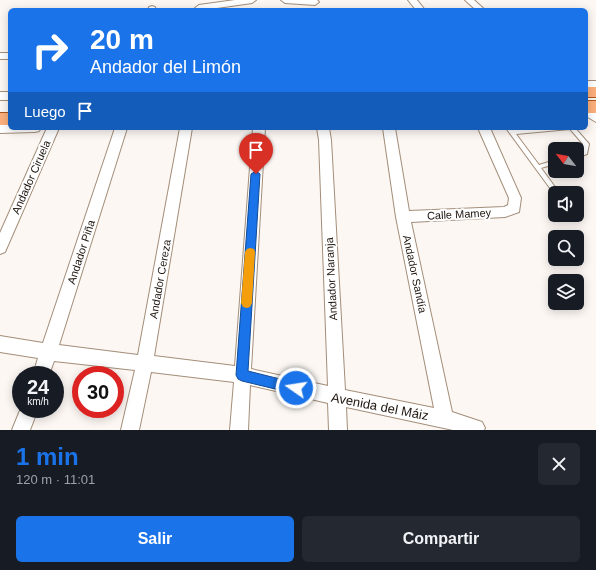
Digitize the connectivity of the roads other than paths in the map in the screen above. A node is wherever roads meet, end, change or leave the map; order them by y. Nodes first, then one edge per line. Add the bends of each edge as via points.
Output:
1 (191, 0) edge
2 (252, 0) edge
3 (285, 0) edge
4 (412, 0) edge
5 (469, 0) edge
6 (315, 4) edge
7 (199, 8) edge
8 (206, 8) edge
9 (420, 8) edge
10 (479, 8) edge
11 (52, 130) edge
12 (119, 130) edge
13 (186, 130) edge
14 (259, 130) edge
15 (323, 130) edge
16 (389, 130) edge
17 (485, 130) edge
18 (510, 130) edge
19 (574, 130) edge
20 (584, 153) edge
21 (548, 164) edge
22 (538, 167) junction
23 (551, 186) edge
24 (403, 217) junction
25 (0, 248) edge
26 (0, 344) edge
27 (49, 352) junction
28 (145, 363) junction
29 (44, 366) edge
30 (242, 375) junction
31 (337, 397) junction
32 (26, 418) edge
33 (445, 419) junction
34 (476, 428) dead end
35 (21, 430) edge
36 (130, 430) edge
37 (239, 430) edge
38 (338, 430) edge

1 - 7 street
2 - 8 street
3 - 6 street
4 - 9 street
5 - 10 street
11 - 25 street, Andador Ciruela
12 - 27 street, Andador Piña
13 - 28 street, Andador Cereza
14 - 30 street
15 - 31 street, Andador Naranja
16 - 24 street, Andador Sandía
17 - 24 street, Calle Mamey via 515,198 514,208 505,212
18 - 22 lane
19 - 20 lane via 586,144
21 - 22 lane
22 - 23 lane
24 - 33 street, Andador Sandía
26 - 27 street, Avenida del Máiz
27 - 28 street, Avenida del Máiz
27 - 29 street, Andador Piña
28 - 30 street, Avenida del Máiz
28 - 36 street, Andador Cereza
30 - 31 street, Avenida del Máiz
30 - 37 street
31 - 33 street, Avenida del Máiz
31 - 38 street, Andador Naranja
32 - 35 street
33 - 34 street, Avenida del Máiz

